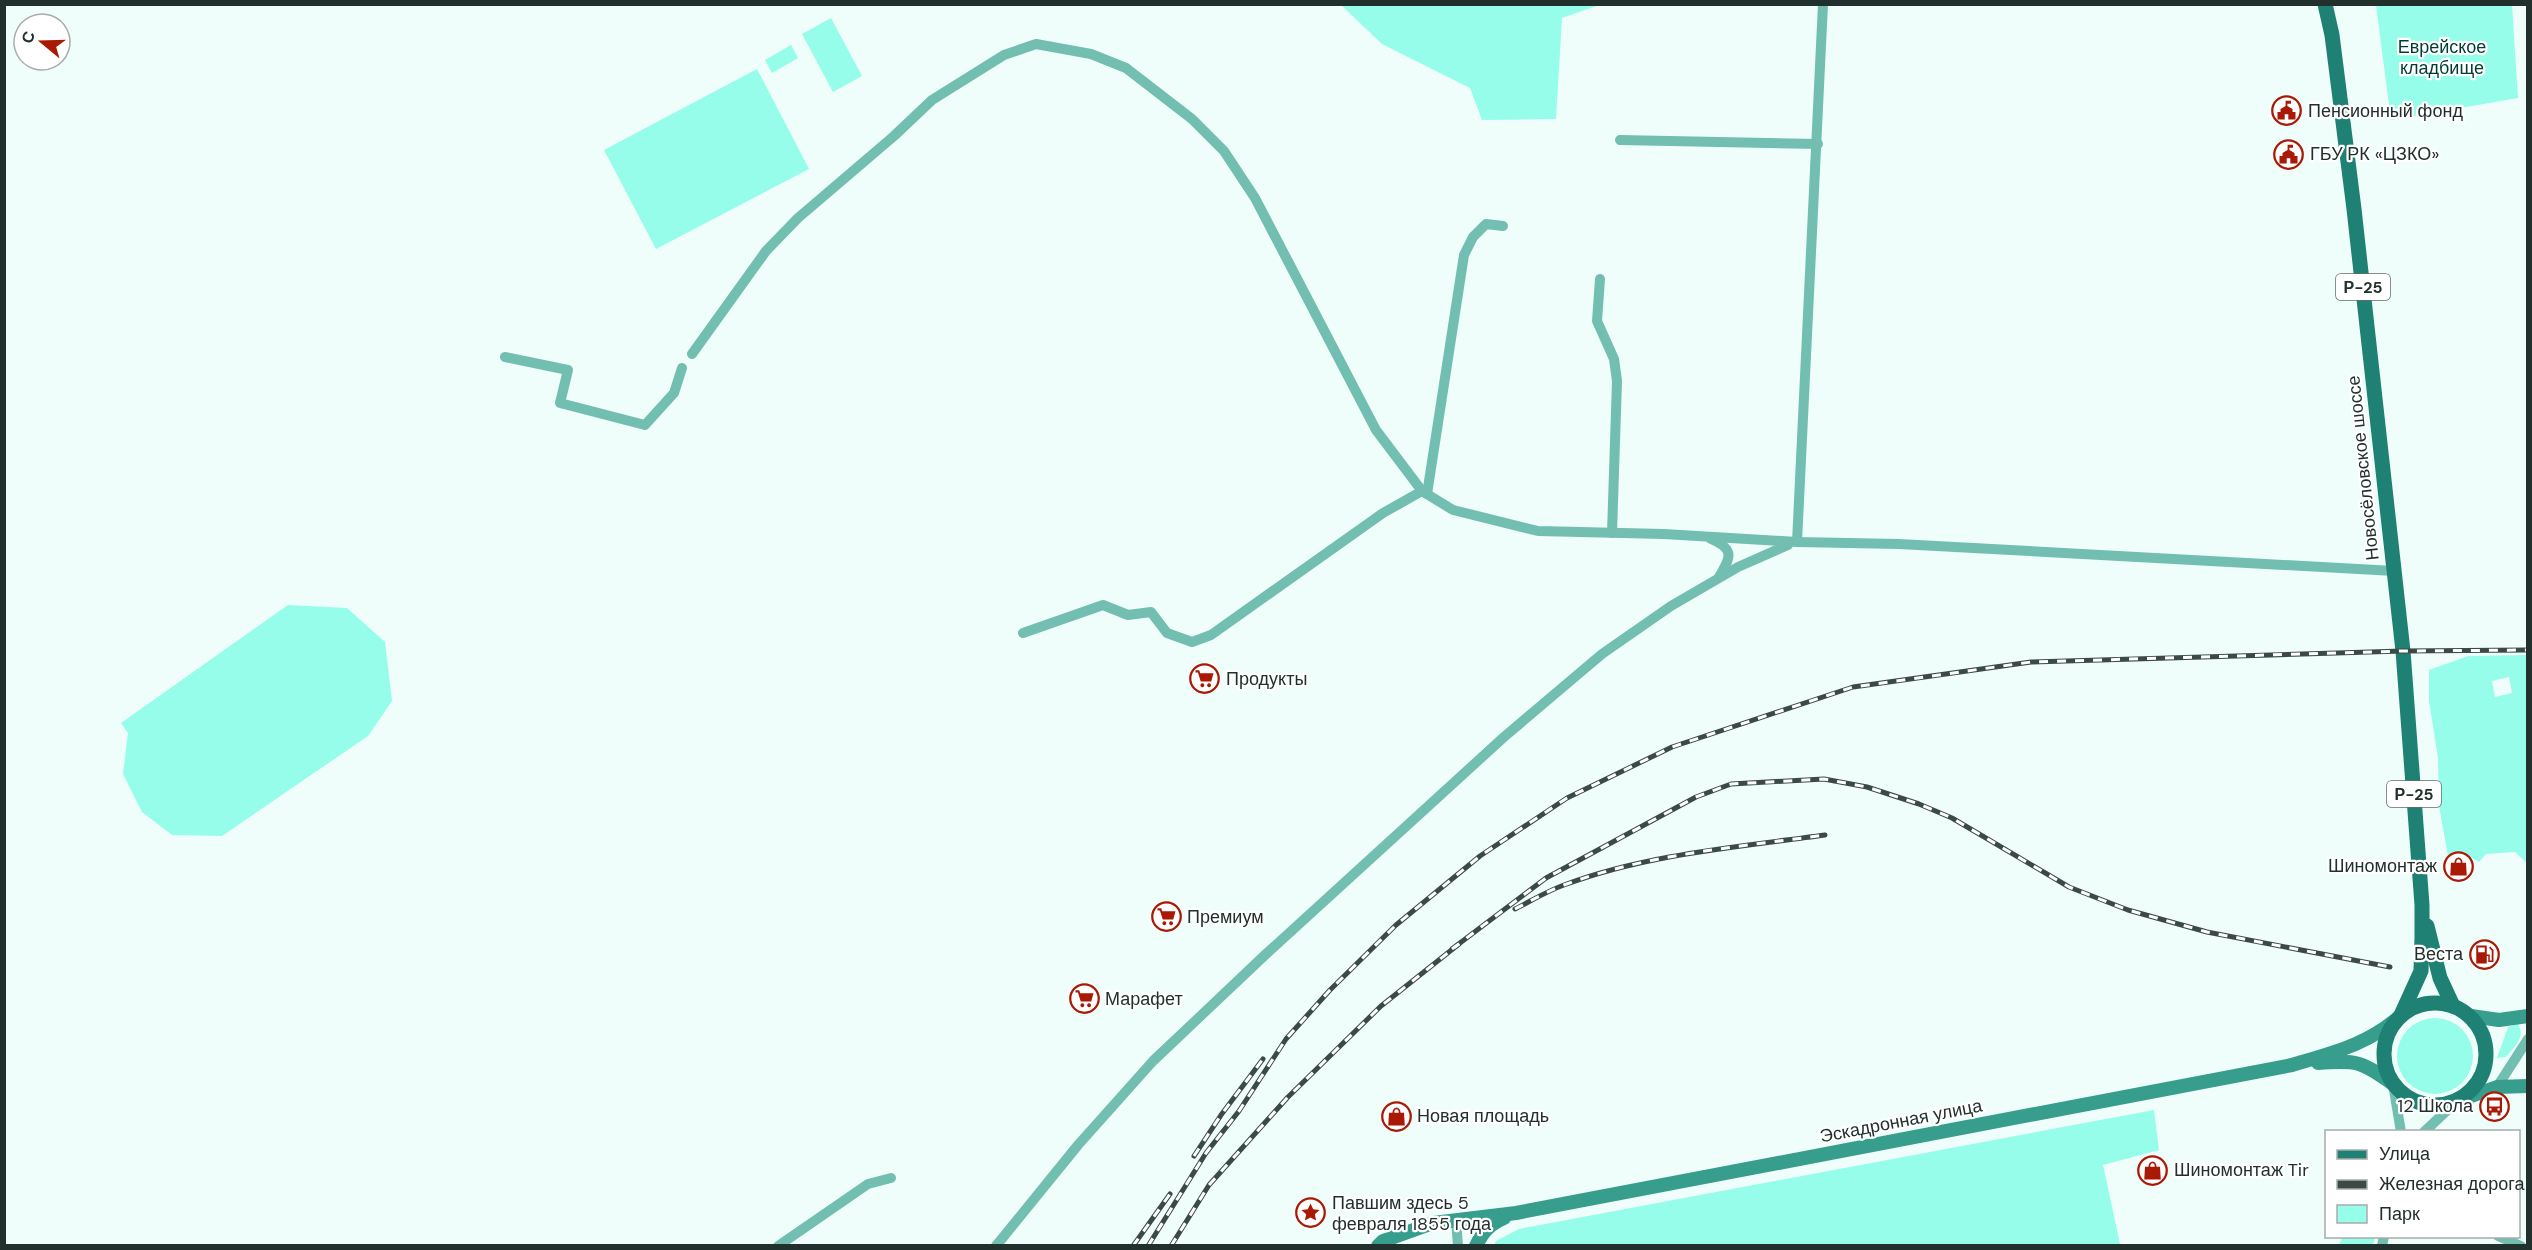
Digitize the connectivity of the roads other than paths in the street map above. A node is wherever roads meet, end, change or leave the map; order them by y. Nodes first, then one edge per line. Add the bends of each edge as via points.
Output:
1 (1823, 4) edge
2 (2325, 4) edge
3 (2331, 4) edge
4 (2331, 28) junction
5 (1620, 140) dead end
6 (1818, 144) junction
7 (1503, 226) dead end
8 (1600, 279) dead end
9 (692, 354) dead end
10 (505, 357) dead end
11 (682, 368) dead end
12 (1424, 493) junction
13 (1612, 533) junction
14 (1705, 537) junction
15 (1797, 542) junction
16 (2394, 571) junction
17 (1719, 578) junction
18 (1023, 633) dead end
19 (2422, 905) junction
20 (2453, 1006) junction
21 (2401, 1015) junction
22 (2471, 1016) junction
23 (2526, 1018) edge
24 (2528, 1039) edge
25 (2292, 1065) junction
26 (2393, 1084) junction
27 (2497, 1086) junction
28 (2528, 1086) edge
29 (2457, 1101) junction
30 (2401, 1130) edge
31 (2425, 1130) edge
32 (891, 1178) dead end
33 (1516, 1213) junction
34 (1456, 1220) junction
35 (2503, 1238) edge
36 (778, 1245) edge
37 (996, 1245) edge
38 (1378, 1245) edge
39 (1458, 1245) edge
40 (1476, 1245) edge
41 (2521, 1245) edge

1 - 6 street
2 - 4 main road, Новосёловское шоссе / Р-25
3 - 4 main road, Новосёловское шоссе / Р-25
4 - 16 main road, Новосёловское шоссе / Р-25
5 - 6 street
6 - 15 street
7 - 12 street via 1486,224 1473,237 1464,255
8 - 13 street via 1597,321 1614,359 1617,381
9 - 12 street via 766,251 932,100 1004,55 1036,44 1063,48 1091,54 1138,76 1192,119 1224,151 1255,198 1376,430
10 - 11 street via 568,370 560,403 645,425 674,393
12 - 13 street via 1453,510 1538,531
12 - 18 street via 1383,513 1211,635 1192,642 1167,633 1151,612 1128,615 1103,605
13 - 14 street
14 - 15 street
14 - 17 street via 1722,544 1729,552
15 - 16 street via 1894,543
15 - 17 street via 1776,548
16 - 19 main road, Новосёловское шоссе / Р-25
17 - 37 street via 1602,654 1265,955 1145,1070
19 - 20 main road, Новосёловское шоссе via 2440,978
19 - 21 main road, Новосёловское шоссе via 2421,971
20 - 21 main road via 2427,1003
20 - 22 main road
21 - 25 main road via 2366,1041
21 - 26 main road via 2389,1032 2385,1050 2385,1068
22 - 23 main road
22 - 29 main road via 2485,1039 2484,1071 2472,1091
24 - 27 street
25 - 26 main road via 2363,1063
25 - 33 main road, Эскадронная улица
26 - 29 main road via 2400,1093 2424,1105 2442,1106
26 - 30 street
27 - 28 main road
27 - 29 main road
29 - 31 street
32 - 36 street via 868,1184
33 - 34 main road
33 - 40 main road via 1490,1224
34 - 38 main road via 1432,1223
34 - 39 street
35 - 41 street

